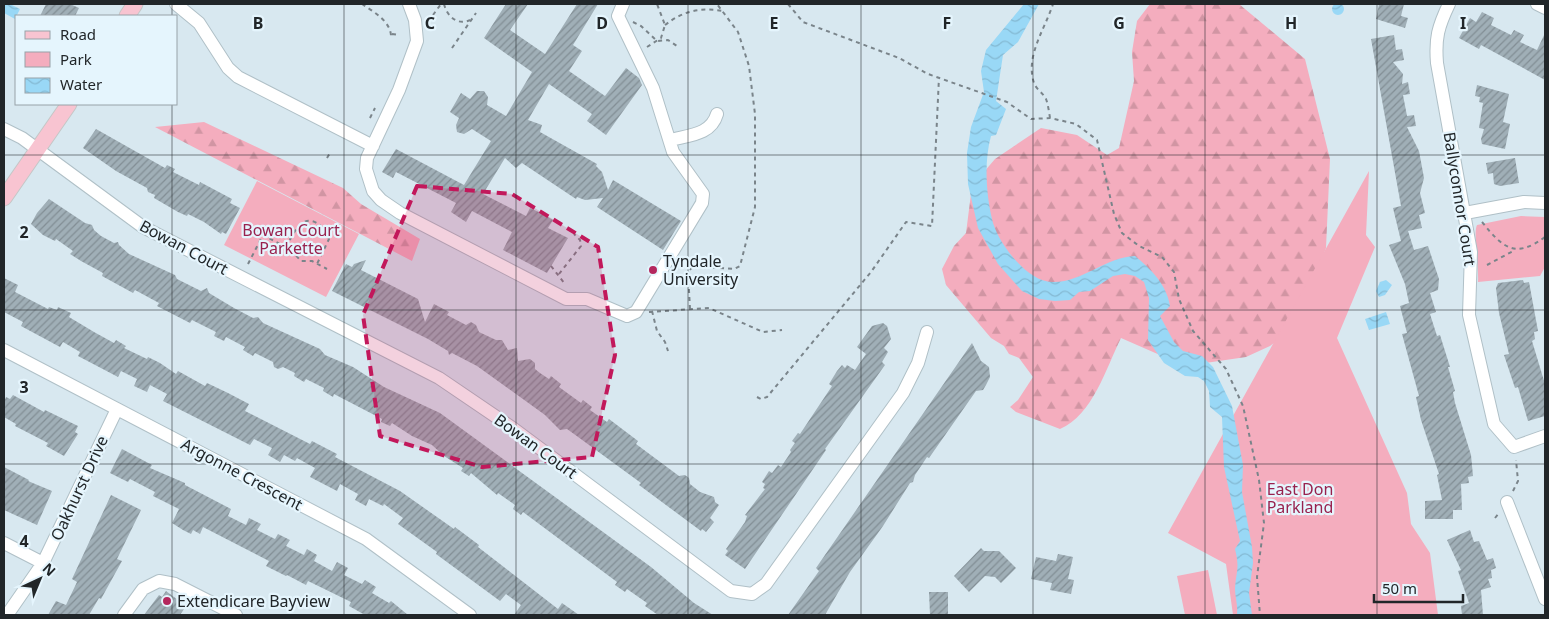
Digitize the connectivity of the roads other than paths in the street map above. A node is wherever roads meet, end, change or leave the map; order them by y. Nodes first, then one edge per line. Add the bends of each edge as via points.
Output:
1 (135, 4) edge
2 (176, 4) edge
3 (409, 4) edge
4 (624, 4) edge
5 (1449, 4) edge
6 (1537, 4) edge
7 (1545, 8) edge
8 (128, 15) edge
9 (68, 105) edge
10 (717, 114) dead end
11 (4, 129) edge
12 (670, 140) junction
13 (373, 146) junction
14 (37, 151) junction
15 (4, 198) edge
16 (1545, 203) edge
17 (1465, 213) junction
18 (927, 332) dead end
19 (4, 350) edge
20 (118, 409) junction
21 (1545, 436) edge
22 (1507, 502) road end
23 (4, 543) edge
24 (43, 563) junction
25 (1545, 599) edge
26 (7, 615) edge
27 (124, 615) edge
28 (236, 615) edge
29 (470, 615) edge

1 - 8 main road
2 - 13 street via 198,23 228,68 238,77
3 - 13 street via 418,41
4 - 12 street via 618,16 653,88
5 - 17 street, Ballyconnor Court via 1438,26 1437,63
6 - 7 street
9 - 14 main road
10 - 12 street via 708,131
11 - 14 street, Bowan Court
12 - 13 street via 673,152 699,186 703,194 702,203 636,312 627,316 587,299 566,299 400,213 373,191 366,169
14 - 15 main road
14 - 18 street, Bowan Court via 143,227 439,378 514,429 731,591 752,594 766,584 903,393 918,363
16 - 17 street via 1524,202
17 - 21 street, Ballyconnor Court via 1472,269 1469,315 1494,424 1514,447
19 - 20 street, Argonne Crescent
20 - 24 street, Oakhurst Drive
20 - 29 street, Argonne Crescent via 366,539
22 - 25 street
23 - 24 street
24 - 26 street, Oakhurst Drive
27 - 28 street via 143,589 159,581 175,584

